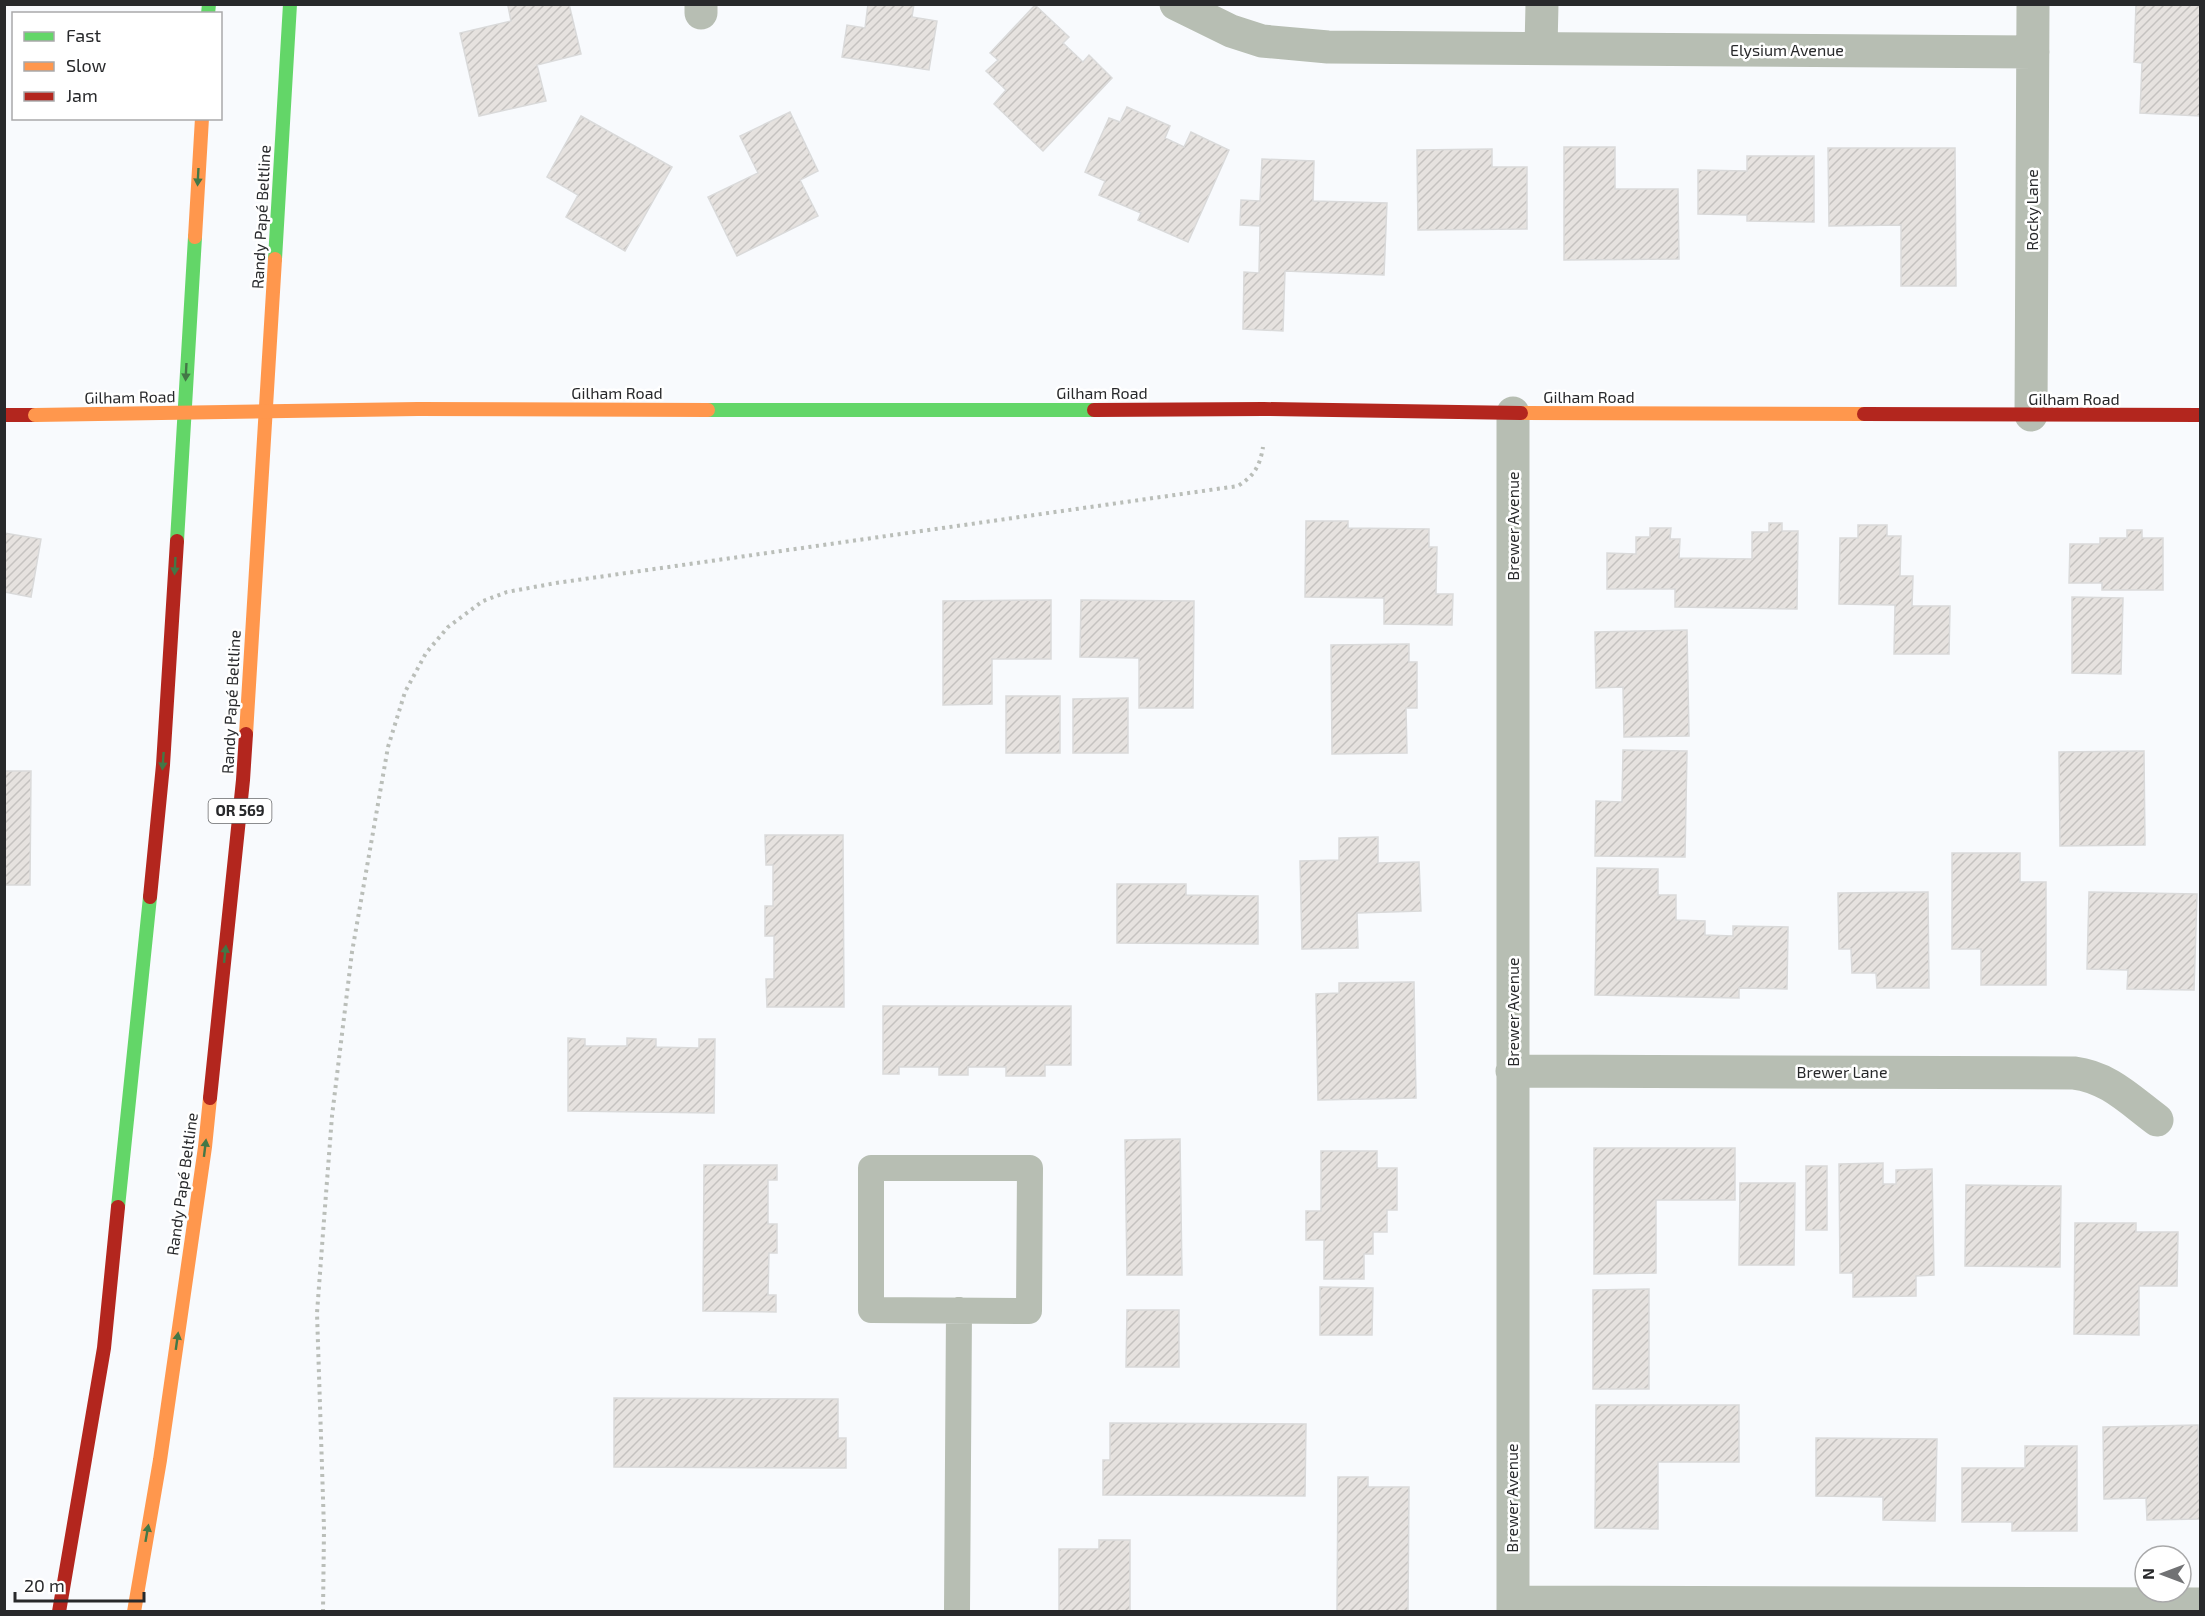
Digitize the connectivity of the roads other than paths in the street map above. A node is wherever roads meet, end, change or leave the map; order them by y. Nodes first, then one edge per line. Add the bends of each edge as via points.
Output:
1 (290, 4) edge
2 (1176, 4) edge
3 (1542, 4) edge
4 (2033, 4) edge
5 (1541, 48) junction
6 (2033, 52) junction
7 (202, 120) edge
8 (1513, 413) junction
9 (4, 415) edge
10 (2031, 415) junction
11 (2200, 415) edge
12 (1512, 1071) junction
13 (2157, 1120) dead end
14 (959, 1310) junction
15 (2200, 1604) edge
16 (1513, 1607) edge
17 (1939, 1607) edge
18 (2141, 1608) edge
19 (58, 1611) edge
20 (134, 1611) edge
21 (957, 1611) edge

20 -> 1 main road, Randy Papé Beltline / OR 569 via 205,1147 243,780
2 - 5 street, Elysium Avenue via 1231,31 1262,41 1328,47
3 - 5 street
4 - 6 street, Rocky Lane
5 - 6 street, Elysium Avenue
6 - 10 street, Rocky Lane
7 -> 19 main road via 163,765 104,1348
8 - 9 main road, Gilham Road, bridge via 1264,409 418,409
8 - 10 main road, Gilham Road
8 - 12 street, Brewer Avenue
10 - 11 main road, Gilham Road
12 - 13 street, Brewer Lane via 2074,1073 2090,1075 2114,1086
12 - 16 street, Brewer Avenue
14 - 14 lane via 1029,1311 1030,1168 871,1168 871,1310
14 - 21 lane
15 - 18 street
16 - 17 street
17 - 18 street

